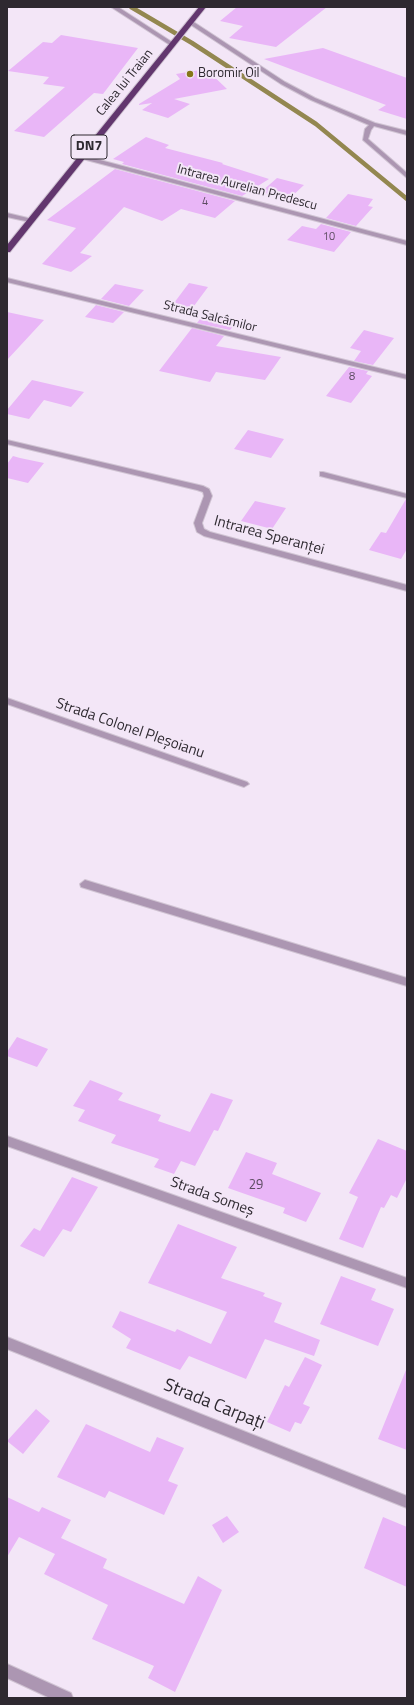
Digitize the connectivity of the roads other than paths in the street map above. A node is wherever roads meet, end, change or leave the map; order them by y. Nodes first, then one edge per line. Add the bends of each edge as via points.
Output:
1 (114, 7) edge
2 (202, 7) edge
3 (190, 22) junction
4 (173, 42) junction
5 (373, 124) junction
6 (407, 133) edge
7 (81, 157) junction
8 (407, 176) edge
9 (7, 215) edge
10 (30, 220) junction
11 (407, 243) edge
12 (7, 250) edge
13 (7, 280) edge
14 (407, 377) edge
15 (7, 442) edge
16 (323, 474) dead end
17 (407, 496) edge
18 (407, 588) edge
19 (7, 701) edge
20 (244, 784) dead end
21 (85, 884) dead end
22 (407, 982) edge
23 (9, 1145) edge
24 (407, 1283) edge
25 (7, 1343) edge
26 (407, 1502) edge
27 (7, 1671) edge
28 (66, 1698) edge

1 - 4 street
2 - 3 highway, Calea lui Traian / DN7
3 - 4 highway, Calea lui Traian / DN7
3 - 5 street via 283,83
4 - 7 highway, Calea lui Traian / DN7
5 - 6 street
5 - 8 street via 368,129 365,139
7 - 10 highway, Calea lui Traian / DN7
7 - 11 street, Intrarea Aurelian Predescu
9 - 10 street
10 - 12 highway, Calea lui Traian / DN7
13 - 14 street, Strada Salcâmilor
15 - 18 street, Intrarea Speranței via 200,488 206,491 208,496 198,523 200,530 206,534
16 - 17 street
19 - 20 street, Strada Colonel Pleșoianu
21 - 22 street
23 - 24 street, Strada Someș
25 - 26 street, Strada Carpați
27 - 28 street

